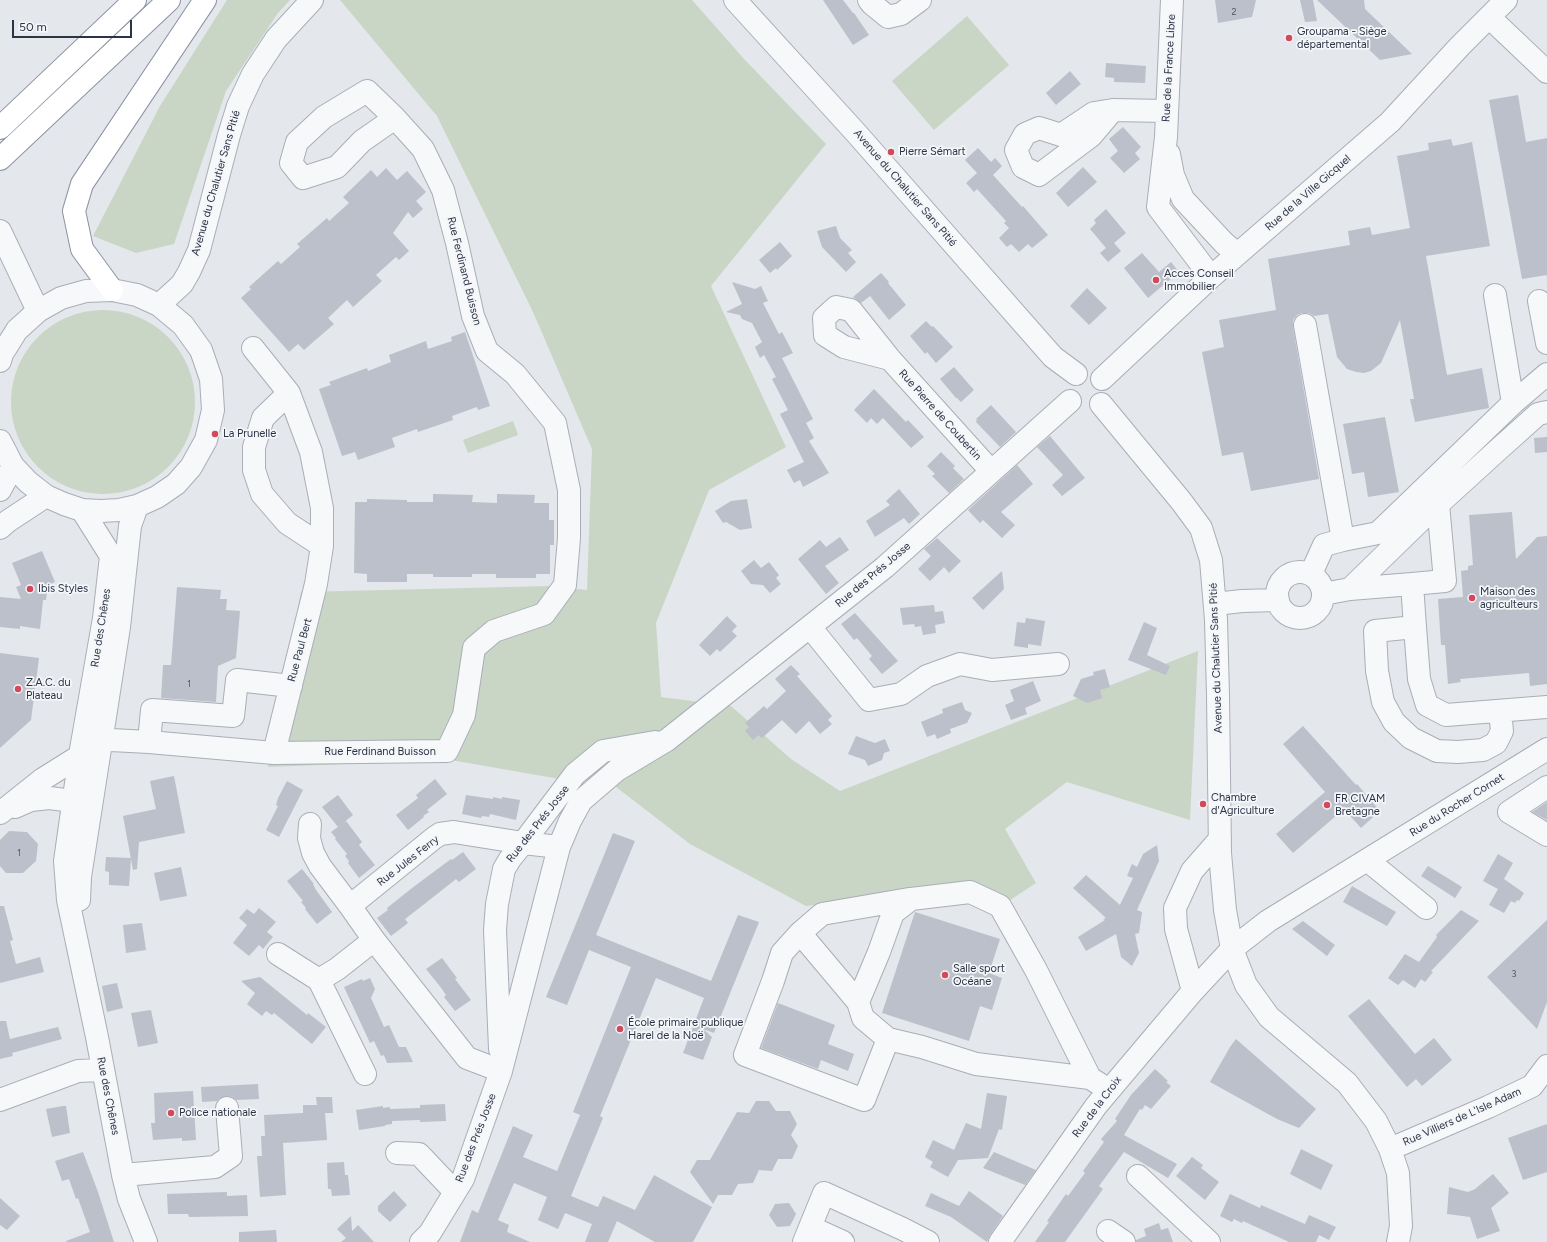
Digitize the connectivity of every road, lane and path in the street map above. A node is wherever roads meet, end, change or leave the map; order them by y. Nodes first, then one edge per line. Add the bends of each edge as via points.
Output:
1 (135, 0) edge
2 (169, 0) edge
3 (205, 0) edge
4 (312, 0) edge
5 (735, 0) edge
6 (869, 0) edge
7 (920, 0) edge
8 (1172, 0) edge
9 (1506, 0) edge
10 (1489, 17) junction
11 (1547, 72) edge
12 (1113, 110) dead end
13 (1166, 111) junction
14 (395, 118) junction
15 (0, 128) edge
16 (1166, 137) junction
17 (0, 159) edge
18 (0, 231) edge
19 (1237, 254) junction
20 (1211, 277) junction
21 (112, 290) junction
22 (1495, 295) dead end
23 (1539, 301) dead end
24 (159, 305) junction
25 (38, 311) junction
26 (1305, 325) dead end
27 (1547, 344) edge
28 (253, 348) dead end
29 (890, 359) dead end
30 (0, 361) edge
31 (1076, 374) junction
32 (1547, 374) edge
33 (1102, 378) junction
34 (289, 393) junction
35 (1070, 400) junction
36 (1513, 403) junction
37 (1101, 404) junction
38 (1547, 412) edge
39 (0, 441) edge
40 (13, 466) junction
41 (991, 471) junction
42 (0, 490) edge
43 (46, 496) junction
44 (1438, 504) junction
45 (137, 506) junction
46 (82, 510) junction
47 (0, 528) edge
48 (1343, 540) junction
49 (322, 546) junction
50 (1312, 575) junction
51 (1412, 584) junction
52 (1350, 588) junction
53 (1323, 594) junction
54 (1278, 600) junction
55 (1215, 604) junction
56 (810, 627) junction
57 (1415, 627) junction
58 (101, 636) junction
59 (1058, 664) dead end
60 (291, 686) junction
61 (1547, 707) edge
62 (1500, 711) junction
63 (667, 740) junction
64 (102, 742) junction
65 (149, 742) junction
66 (1547, 748) edge
67 (274, 753) junction
68 (80, 755) junction
69 (1547, 788) edge
70 (83, 796) junction
71 (0, 813) edge
72 (310, 824) dead end
73 (1547, 835) edge
74 (1220, 839) junction
75 (523, 843) junction
76 (559, 847) junction
77 (1367, 860) junction
78 (911, 899) junction
79 (350, 906) junction
80 (1426, 908) dead end
81 (800, 933) junction
82 (374, 940) junction
83 (78, 948) junction
84 (1232, 949) junction
85 (278, 954) dead end
86 (319, 980) junction
87 (1246, 985) junction
88 (1199, 986) junction
89 (858, 1002) junction
90 (888, 1039) junction
91 (1547, 1066) edge
92 (102, 1070) junction
93 (501, 1071) junction
94 (365, 1074) dead end
95 (1090, 1078) junction
96 (1108, 1090) junction
97 (0, 1100) edge
98 (227, 1108) dead end
99 (1390, 1149) junction
100 (397, 1153) dead end
101 (123, 1175) junction
102 (1138, 1176) dead end
103 (455, 1192) junction
104 (807, 1234) edge
105 (899, 1235) edge
106 (146, 1242) edge
107 (421, 1242) edge
108 (843, 1242) edge
109 (928, 1242) edge
110 (1000, 1242) edge
111 (1209, 1242) edge
112 (1398, 1242) edge

1 - 15 highway
2 - 17 highway
3 - 21 highway via 82,184 74,211 82,249
4 - 24 street, Avenue du Chalutier Sans Pitié via 276,39 253,74 231,128 199,250 182,284
5 - 31 street, Avenue du Chalutier Sans Pitié via 1053,357
6 - 7 street via 888,18 901,14
8 - 13 street, Rue de la France Libre
9 - 10 street, Rue de la Ville Gicquel
10 - 11 street
10 - 19 street, Rue de la Ville Gicquel via 1390,122
12 - 13 street
13 - 16 street, Rue de la France Libre
14 - 14 street, Rue Ferdinand Buisson via 367,91 324,117 297,142 291,163 303,178 336,167 362,141
14 - 67 street, Rue Ferdinand Buisson via 423,149 443,190 473,316 487,351 515,374 555,423 569,490 565,585 544,614 494,631 474,648 464,715 447,751
16 - 19 street, Rue de la France Libre via 1173,175 1183,199
16 - 20 street, Rue de la France Libre via 1158,207
18 - 25 street
19 - 20 street, Rue de la Ville Gicquel
20 - 33 street, Rue de la Ville Gicquel
21 - 24 street via 137,295
21 - 25 street via 86,291 61,298
22 - 36 street
23 - 27 street
24 - 45 street via 183,324 201,350 211,379 213,410 206,440 191,467 176,484 158,497
25 - 30 street via 17,330
26 - 48 street
28 - 34 street, Rue Paul Bert
29 - 41 street, Rue Pierre de Coubertin
31 - 33 street via 1093,372
31 - 35 street via 1067,389
32 - 36 street
33 - 37 street via 1106,394
34 - 49 street, Rue Paul Bert via 311,452 322,508
34 - 49 street via 262,418 254,447 254,470 262,494 287,523
35 - 37 street via 1085,410
35 - 41 street, Rue des Prés Josse
36 - 48 street via 1378,533
37 - 55 street, Avenue du Chalutier Sans Pitié via 1201,528 1211,560
38 - 44 street via 1538,414
39 - 40 street
40 - 42 street
40 - 43 street
41 - 56 street, Rue des Prés Josse via 885,566
43 - 46 street
43 - 47 street
44 - 51 street via 1445,581
44 - 52 street
45 - 46 street via 100,512
45 - 64 street, Rue des Chênes via 130,526 119,627
46 - 58 street, Rue des Chênes via 112,556
48 - 50 street via 1324,545
49 - 60 street, Rue Paul Bert via 316,584
50 - 53 street via 1318,580
50 - 54 street via 1298,572 1288,575 1278,588
51 - 52 street
51 - 57 street
52 - 53 street
53 - 54 street via 1319,608 1305,617 1289,615
54 - 55 street
55 - 74 street, Avenue du Chalutier Sans Pitié
56 - 59 street via 869,700 901,694 927,676 960,664 992,670
56 - 63 street, Rue des Prés Josse
57 - 62 street via 1419,680 1427,705 1446,716
57 - 62 street via 1375,632 1376,671 1383,702 1394,722 1411,738 1437,751 1482,750 1496,744 1502,731
58 - 64 street via 105,655 93,732
58 - 68 street, Rue des Chênes
60 - 65 street via 238,680 233,716 152,710
60 - 67 street, Rue Paul Bert
61 - 62 street
63 - 75 street, Rue des Prés Josse via 604,751 575,774
63 - 76 street, Rue des Prés Josse via 617,770 581,801
64 - 65 street, Rue Ferdinand Buisson
64 - 68 street
64 - 70 street, Rue des Chênes
65 - 67 street, Rue Ferdinand Buisson
66 - 77 street, Rue du Rocher Cornet
68 - 70 street, Rue des Chênes
68 - 71 street via 43,779
69 - 73 street via 1509,812
70 - 71 street via 31,800
70 - 83 street, Rue des Chênes via 83,860 80,877
70 - 83 street, Rue des Chênes via 65,861 68,900
72 - 79 street via 313,852 320,866
74 - 84 street, Avenue du Chalutier Sans Pitié via 1225,910
74 - 88 street via 1192,871 1175,908 1176,929
75 - 76 street, Rue Jules Ferry
75 - 79 street, Rue Jules Ferry via 454,832 440,834
75 - 93 street, Rue des Prés Josse via 504,869 496,904
76 - 93 street, Rue des Prés Josse
77 - 80 street
77 - 84 street, Rue du Rocher Cornet via 1268,921
78 - 81 street via 822,914
78 - 89 street via 893,913
78 - 95 street via 970,892 1000,906 1036,970
79 - 82 street
81 - 89 street
81 - 90 street via 782,954 745,1055 864,1100
82 - 86 street
82 - 93 street via 467,1058
83 - 92 street, Rue des Chênes
84 - 87 street, Avenue du Chalutier Sans Pitié
84 - 88 street, Rue de la Croix
85 - 86 street
86 - 94 street
87 - 88 street via 1232,982
87 - 99 street, Avenue du Chalutier Sans Pitié via 1269,1017 1347,1083 1376,1121
88 - 96 street, Rue de la Croix
89 - 90 street via 863,1018
90 - 95 street via 976,1064
91 - 99 street, Rue Villiers de L'Isle Adam via 1532,1086
92 - 97 street via 78,1071
92 - 101 street, Rue des Chênes
93 - 103 street, Rue des Prés Josse
95 - 96 street
96 - 110 street, Rue de la Croix
98 - 101 street via 231,1156 215,1167
99 - 112 street, Avenue du Chalutier Sans Pitié via 1398,1173 1401,1226
100 - 103 street via 419,1154
101 - 106 street, Rue des Chênes via 129,1199
102 - 111 street
103 - 107 street, Rue des Prés Josse via 430,1234
104 - 105 street via 824,1193
104 - 108 street
105 - 109 street

